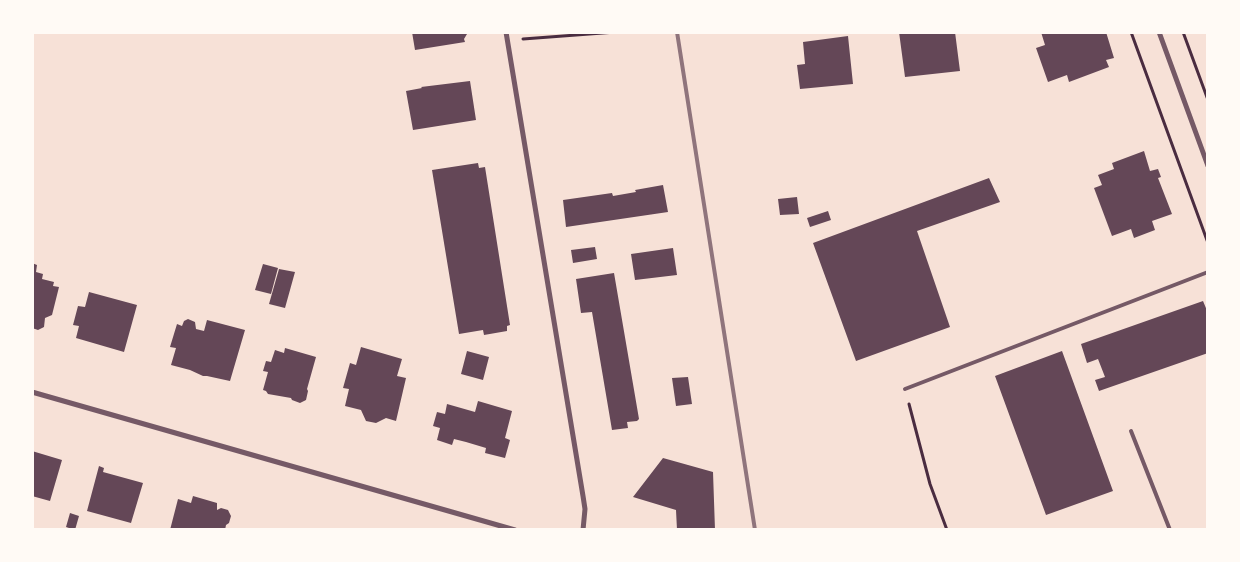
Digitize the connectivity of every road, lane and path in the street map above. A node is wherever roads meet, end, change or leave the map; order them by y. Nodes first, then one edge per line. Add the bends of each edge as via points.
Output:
1 (506, 32) edge
2 (616, 32) edge
3 (669, 32) edge
4 (678, 32) edge
5 (1131, 32) edge
6 (1159, 32) edge
7 (1183, 32) edge
8 (507, 40) junction
9 (1208, 100) edge
10 (1208, 166) edge
11 (1208, 243) edge
12 (1208, 272) edge
13 (905, 389) joint
14 (32, 392) edge
15 (1131, 431) dead end
16 (515, 530) edge
17 (583, 530) edge
18 (947, 530) edge
19 (1170, 530) edge

1 - 8 street
2 - 8 path
3 - 4 path
5 - 11 path
6 - 10 street
7 - 9 path
8 - 17 street via 583,496
12 - 13 lane
13 - 18 path via 930,484
14 - 16 street
15 - 19 lane

